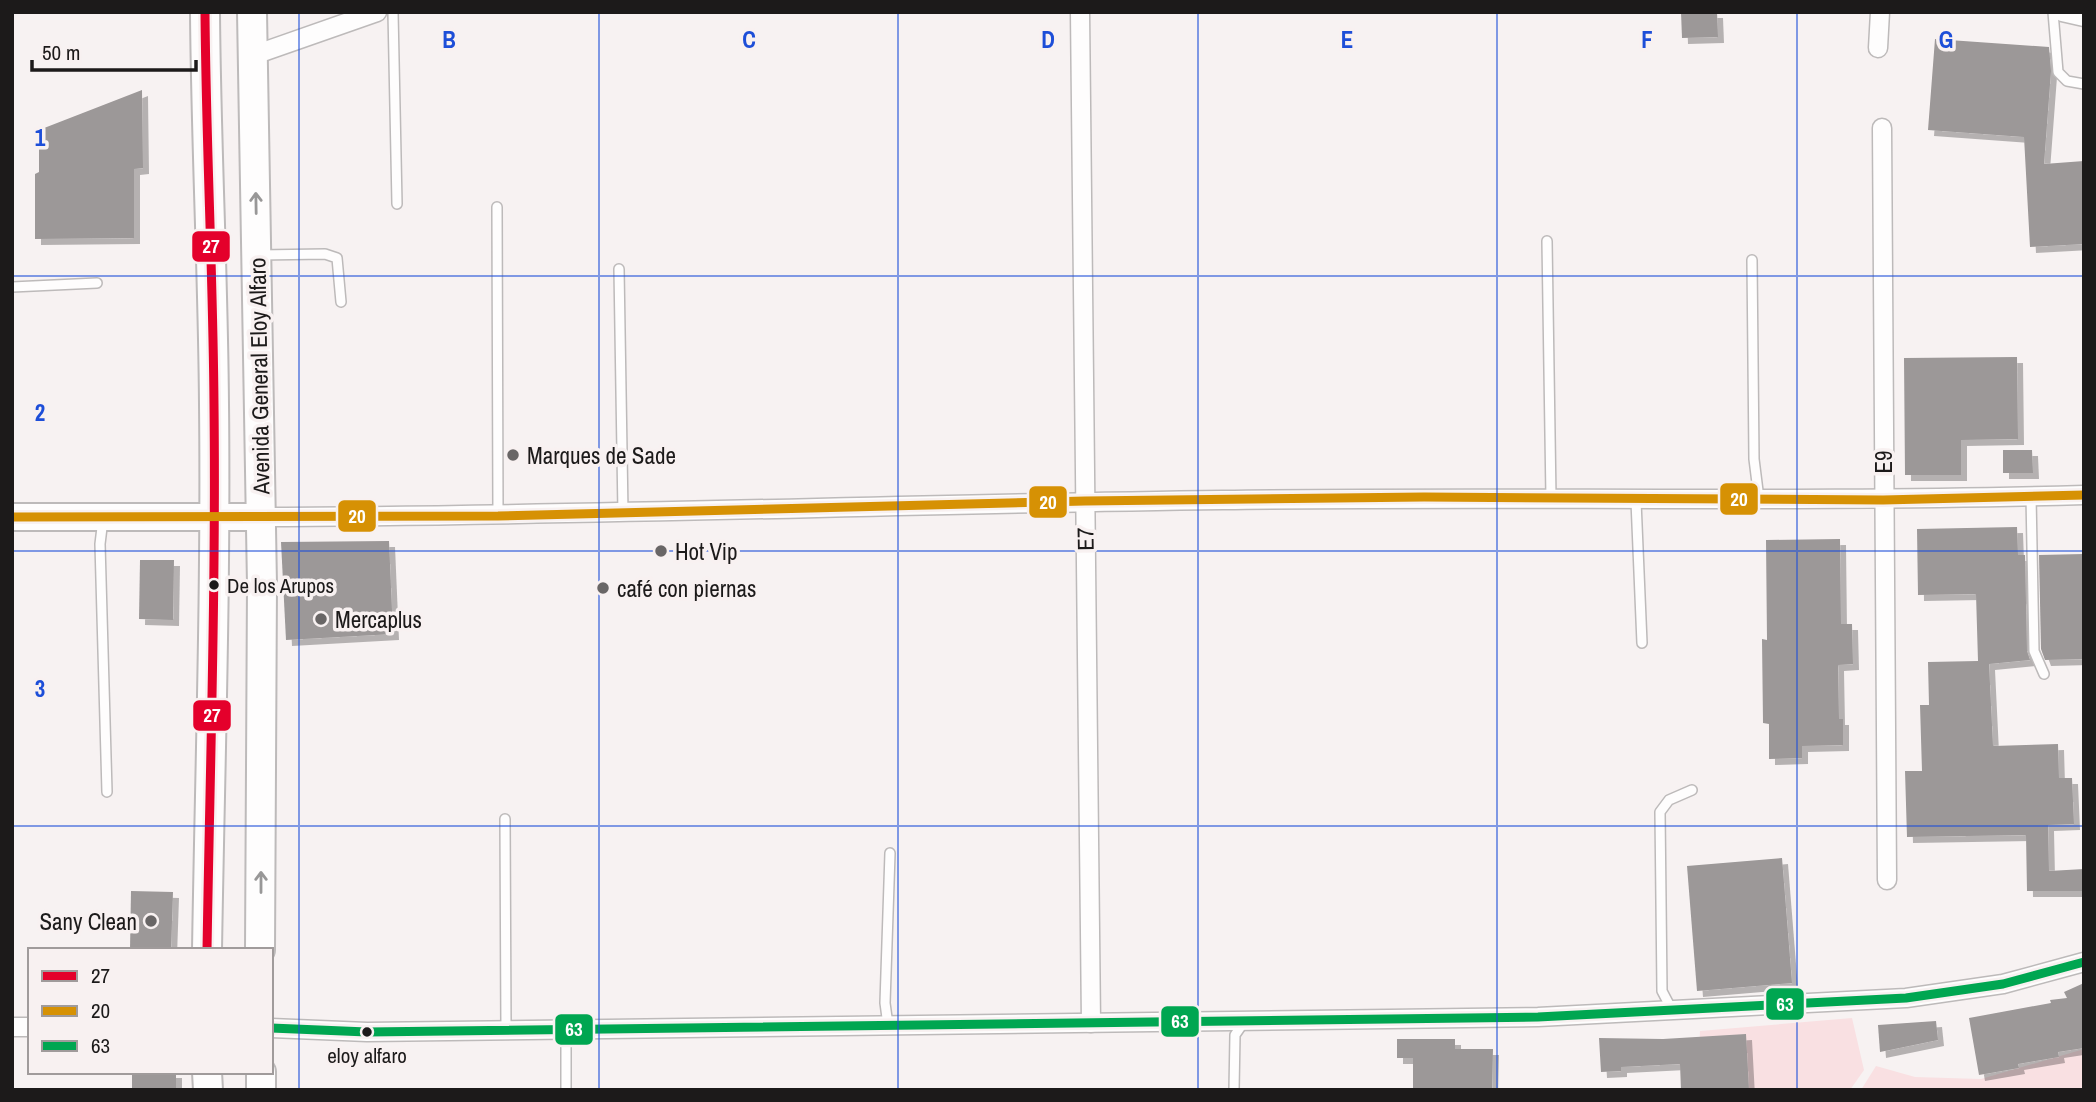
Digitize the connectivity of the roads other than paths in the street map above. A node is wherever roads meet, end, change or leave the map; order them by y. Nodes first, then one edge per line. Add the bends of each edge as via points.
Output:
1 (205, 12) edge
2 (252, 12) edge
3 (377, 12) edge
4 (393, 12) edge
5 (1080, 12) edge
6 (1880, 12) edge
7 (2053, 12) edge
8 (2062, 12) edge
9 (2084, 17) edge
10 (1878, 48) dead end
11 (254, 55) junction
12 (2084, 84) edge
13 (1882, 128) dead end
14 (397, 204) dead end
15 (497, 206) dead end
16 (1547, 241) dead end
17 (257, 255) junction
18 (1752, 260) dead end
19 (620, 269) dead end
20 (97, 283) dead end
21 (12, 287) edge
22 (341, 302) dead end
23 (2084, 495) edge
24 (2031, 496) junction
25 (1551, 498) junction
26 (1759, 500) junction
27 (1883, 500) junction
28 (1085, 501) junction
29 (1636, 501) junction
30 (12, 508) edge
31 (623, 513) junction
32 (498, 516) junction
33 (12, 517) edge
34 (103, 517) junction
35 (215, 517) junction
36 (261, 517) junction
37 (1642, 643) dead end
38 (2043, 674) dead end
39 (1692, 790) dead end
40 (107, 792) dead end
41 (505, 819) dead end
42 (890, 853) dead end
43 (1887, 880) dead end
44 (207, 948) edge
45 (260, 948) edge
46 (2084, 962) edge
47 (1672, 1010) junction
48 (1244, 1021) junction
49 (1091, 1023) junction
50 (888, 1025) junction
51 (273, 1028) edge
52 (506, 1029) junction
53 (566, 1029) junction
54 (566, 1090) edge
55 (1234, 1090) edge

1 - 35 main road, Avenida General Eloy Alfaro
2 - 11 main road, Avenida General Eloy Alfaro
3 - 11 street
4 - 14 lane
5 - 28 street, E7
6 - 10 street
7 - 12 lane via 2058,72 2067,81
8 - 9 street
17 -> 11 main road, Avenida General Eloy Alfaro
13 - 27 street, E9
15 - 32 lane
16 - 25 lane
17 - 22 lane via 326,254 337,258
17 - 36 main road, Avenida General Eloy Alfaro
18 - 26 lane
19 - 31 lane
20 - 21 lane
23 - 24 street
24 - 27 street
24 - 38 lane via 2034,651
25 - 28 street
25 - 29 street
26 - 27 street
26 - 29 street
27 - 43 street, E9
28 - 31 street
28 - 49 street, E7
29 - 37 lane
30 - 33 lane
31 - 32 street
32 - 36 street
33 - 34 street
34 - 35 street
34 - 40 lane
35 - 36 street
35 - 44 main road, Avenida General Eloy Alfaro
45 -> 36 main road, Avenida General Eloy Alfaro
39 - 47 lane via 1669,800 1660,812 1662,990
41 - 52 lane
42 - 50 lane
46 - 47 street via 2003,984 1906,998
47 - 48 street via 1538,1017
48 - 49 street
48 - 55 lane via 1235,1035
49 - 50 street
50 - 53 street
51 - 52 street via 367,1032
52 - 53 street
53 - 54 lane

